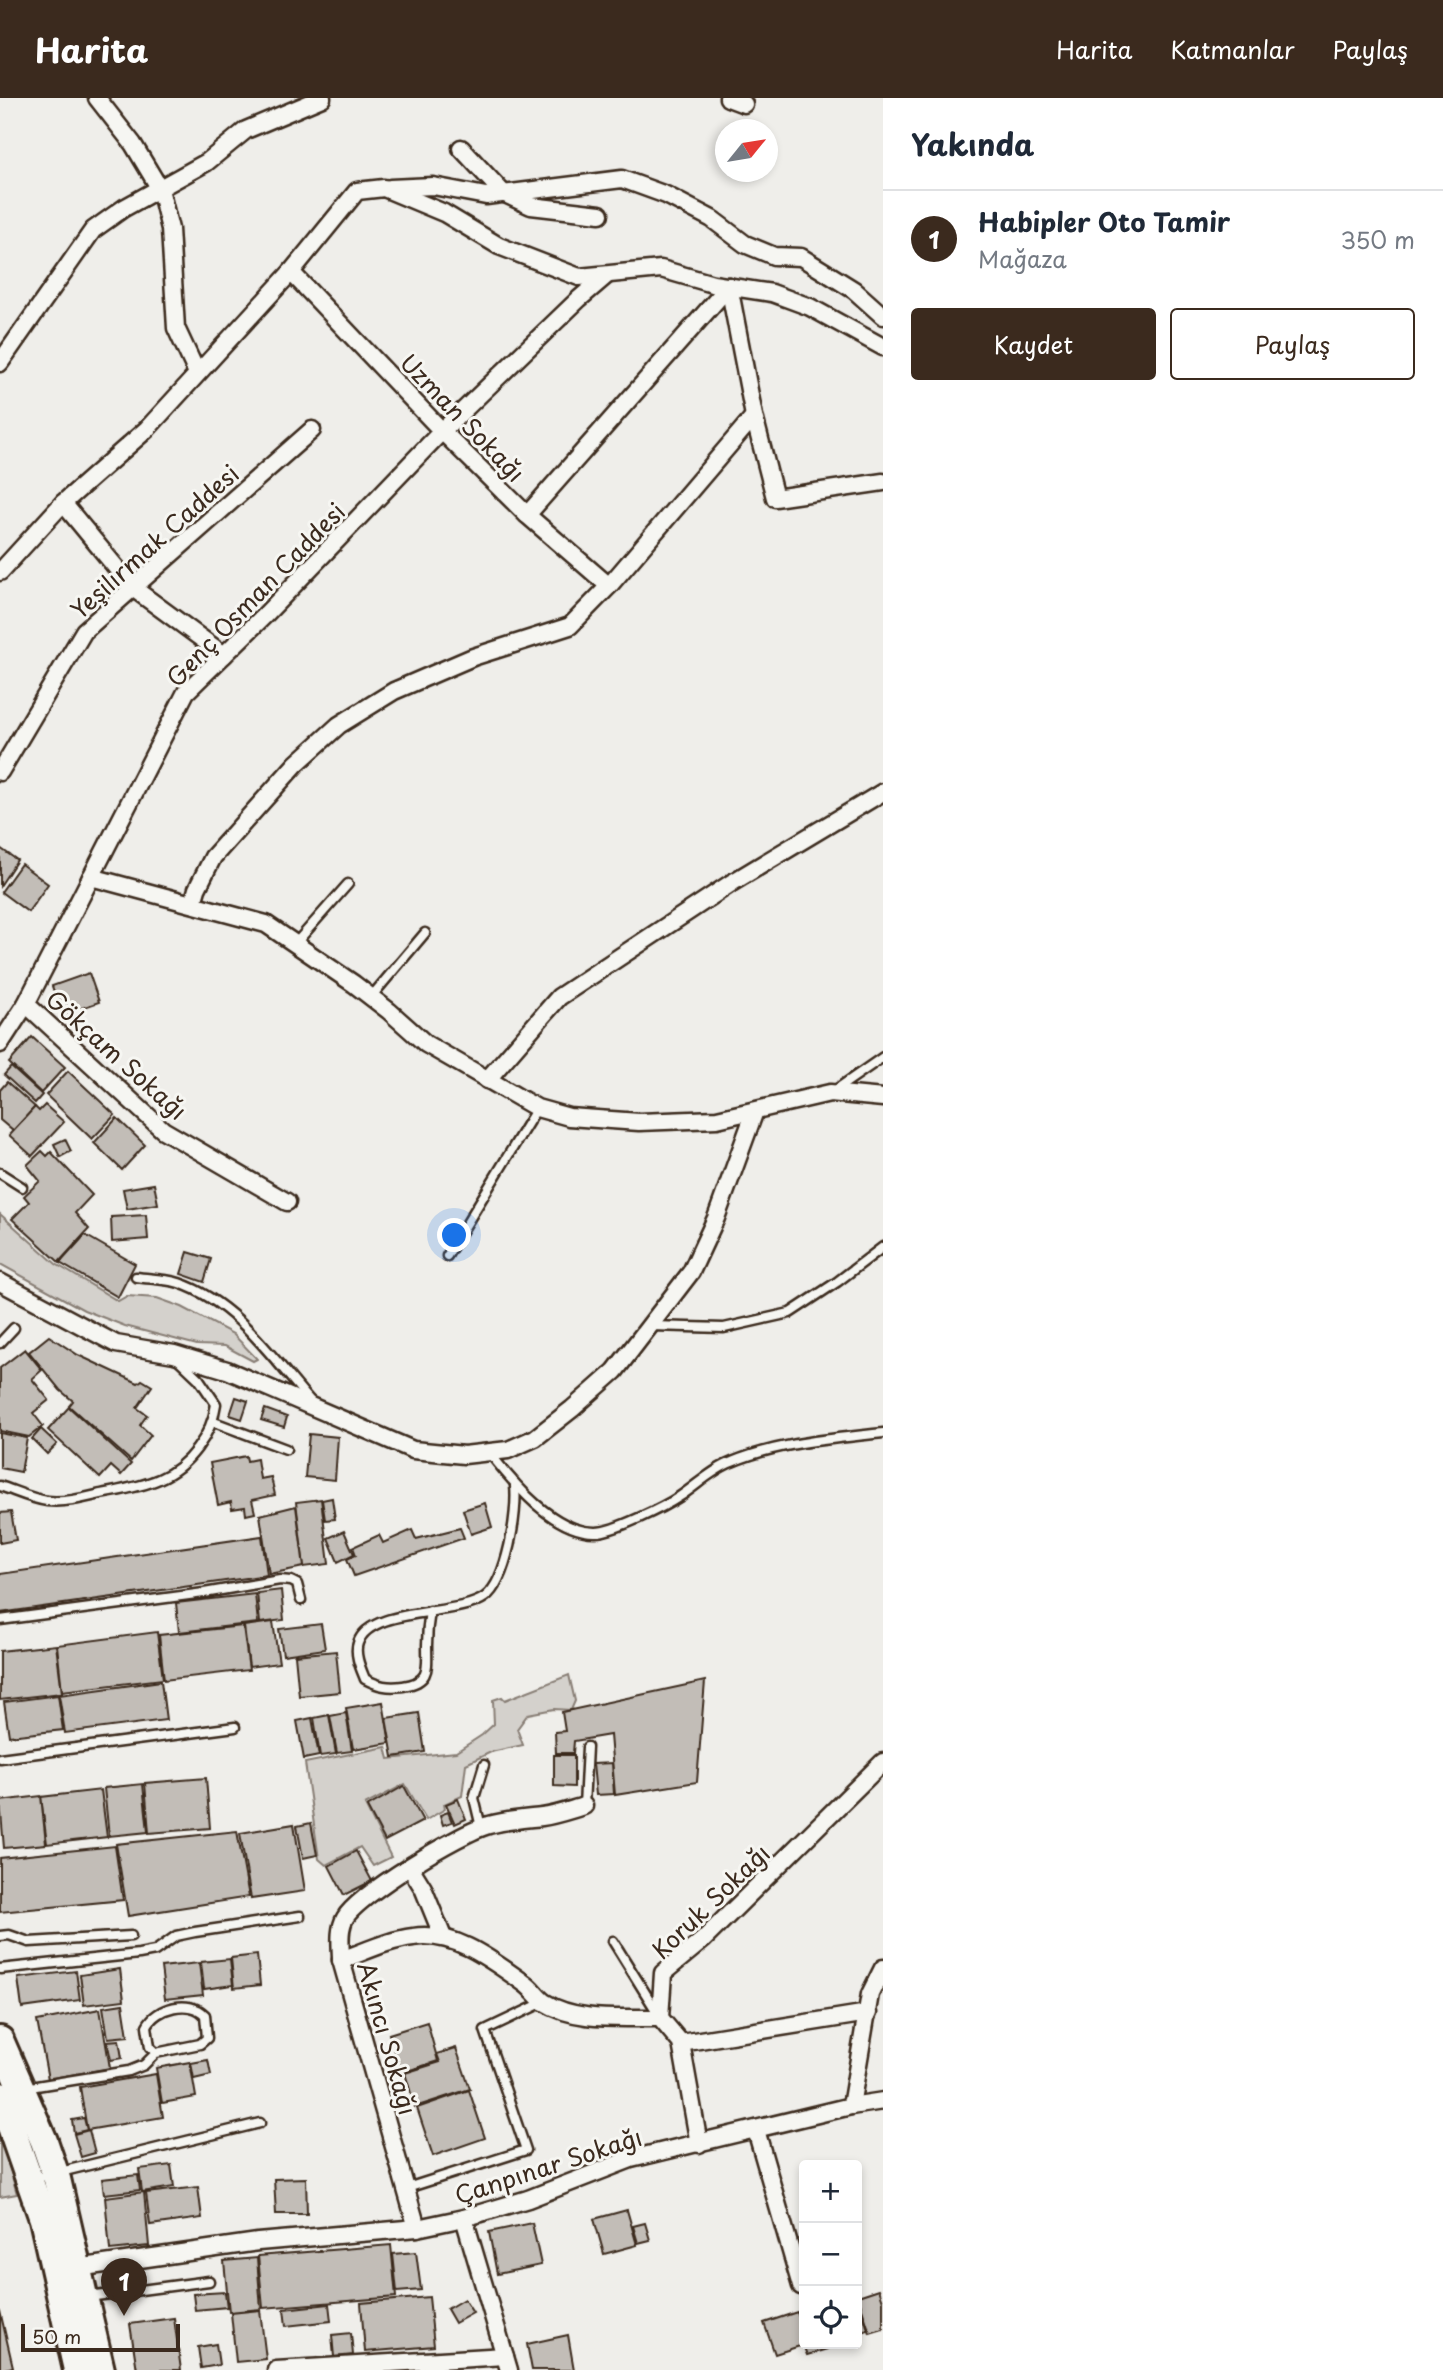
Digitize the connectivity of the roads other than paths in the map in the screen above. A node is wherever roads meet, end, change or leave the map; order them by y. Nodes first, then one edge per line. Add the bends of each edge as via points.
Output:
1 (97, 98) edge
2 (322, 98) edge
3 (728, 98) edge
4 (744, 104) dead end
5 (461, 148) dead end
6 (384, 188) junction
7 (160, 189) junction
8 (503, 193) junction
9 (600, 214) dead end
10 (291, 272) junction
11 (607, 275) junction
12 (729, 286) junction
13 (883, 316) edge
14 (883, 347) edge
15 (0, 363) edge
16 (197, 373) junction
17 (754, 416) junction
18 (312, 430) dead end
19 (442, 431) junction
20 (883, 482) edge
21 (63, 503) junction
22 (527, 515) junction
23 (0, 572) edge
24 (609, 586) junction
25 (133, 588) junction
26 (224, 655) junction
27 (0, 772) edge
28 (883, 792) edge
29 (91, 877) junction
30 (348, 884) dead end
31 (193, 903) junction
32 (425, 933) dead end
33 (295, 944) junction
34 (371, 997) junction
35 (26, 1004) junction
36 (0, 1044) edge
37 (883, 1057) edge
38 (487, 1080) junction
39 (831, 1094) junction
40 (883, 1098) edge
41 (537, 1108) junction
42 (755, 1111) junction
43 (0, 1173) edge
44 (22, 1187) dead end
45 (288, 1202) dead end
46 (883, 1247) edge
47 (447, 1256) dead end
48 (136, 1278) dead end
49 (0, 1282) edge
50 (651, 1326) junction
51 (14, 1328) dead end
52 (0, 1343) edge
53 (174, 1354) junction
54 (319, 1411) junction
55 (214, 1422) junction
56 (883, 1433) edge
57 (286, 1449) dead end
58 (489, 1452) junction
59 (0, 1486) edge
60 (515, 1486) junction
61 (301, 1600) dead end
62 (430, 1611) junction
63 (0, 1620) edge
64 (235, 1727) dead end
65 (587, 1747) dead end
66 (0, 1758) edge
67 (883, 1762) edge
68 (484, 1765) dead end
69 (584, 1806) joint
70 (481, 1827) junction
71 (410, 1867) junction
72 (300, 1916) dead end
73 (0, 1936) edge
74 (131, 1936) dead end
75 (443, 1937) junction
76 (613, 1941) dead end
77 (341, 1961) junction
78 (883, 1968) edge
79 (0, 1969) edge
80 (544, 2002) junction
81 (868, 2013) junction
82 (660, 2018) junction
83 (0, 2040) edge
84 (681, 2043) junction
85 (156, 2053) junction
86 (11, 2092) edge
87 (883, 2101) edge
88 (851, 2106) junction
89 (260, 2123) dead end
90 (756, 2130) junction
91 (699, 2144) junction
92 (43, 2177) junction
93 (407, 2188) junction
94 (464, 2218) junction
95 (417, 2228) junction
96 (67, 2269) junction
97 (799, 2279) edge
98 (209, 2281) dead end
99 (85, 2298) junction
100 (507, 2363) edge
101 (77, 2370) edge
102 (101, 2370) edge
103 (276, 2370) edge

1 - 7 street
2 - 7 street via 246,131 207,162
3 - 4 street
5 - 8 street
6 - 8 street via 433,186 486,196
6 - 10 street via 357,191
6 - 11 street via 444,213 499,246 568,273
7 - 15 street via 93,230
7 - 16 street via 170,229 176,328
8 - 9 street via 531,206
8 - 13 street via 622,178 712,219 745,244 774,256 801,257 853,290
10 - 16 street
10 - 19 street, Uzman Sokağı
11 - 12 street via 661,269
11 - 19 street, Genç Osman Caddesi
12 - 14 street via 797,302
12 - 17 street
12 - 22 street
16 - 21 street via 147,429
17 - 20 street via 775,498
17 - 24 street
18 - 25 street, Yeşilırmak Caddesi
19 - 22 street, Uzman Sokağı
19 - 26 street, Genç Osman Caddesi
21 - 23 street
21 - 25 street
22 - 24 street, Uzman Sokağı
24 - 31 street via 570,626 473,657 394,691 339,725 296,764 213,858
25 - 26 street
25 - 27 street, Yeşilırmak Caddesi via 84,631
26 - 29 street, Genç Osman Caddesi via 186,692
28 - 38 street via 733,882 559,998
29 - 31 street
29 - 35 street, Genç Osman Caddesi
30 - 33 lane
31 - 33 street via 266,925
32 - 34 lane
33 - 34 street
34 - 38 street via 426,1044
35 - 36 street, Genç Osman Caddesi
35 - 45 street, Gökçam Sokağı via 163,1130
37 - 39 lane
38 - 41 street
39 - 40 street
39 - 42 street
41 - 42 street via 569,1117 639,1122 717,1119
41 - 47 lane
42 - 50 street via 691,1272
43 - 44 lane
46 - 50 lane via 790,1313 724,1328
48 - 54 lane via 177,1282 228,1311
49 - 53 street via 116,1344
50 - 58 street via 615,1371 535,1438 508,1450
51 - 52 lane
53 - 54 street via 227,1370
53 - 55 lane via 210,1393 216,1404
54 - 58 street via 413,1450 464,1455
55 - 57 lane
55 - 59 lane via 180,1465 161,1479 139,1486 47,1501
56 - 60 lane via 789,1444 730,1462 676,1499 597,1532 562,1524
58 - 60 lane
60 - 62 lane via 513,1534 487,1596 472,1604
61 - 63 lane via 297,1584 280,1580
62 - 62 lane via 406,1614 366,1630 357,1643 365,1679 377,1686 394,1687 414,1684 425,1676
64 - 66 lane
65 - 69 lane
67 - 82 street, Koruk Sokağı via 703,1940 663,1973
68 - 70 lane via 474,1798
69 - 70 street, Akıncı Sokağı
70 - 71 street, Akıncı Sokağı
71 - 75 street
71 - 77 street, Akıncı Sokağı via 354,1906 343,1919
72 - 79 lane via 176,1936 155,1951 139,1954
73 - 74 lane via 29,1942
75 - 77 street via 415,1936
75 - 80 street via 480,1954
76 - 82 lane
77 - 93 street, Akıncı Sokağı
78 - 81 street via 870,1994
80 - 82 street via 578,2015
80 - 93 lane via 485,2030 526,2150
81 - 84 street
81 - 88 street
82 - 84 street
83 - 86 main road
84 - 91 street
85 - 85 lane via 200,2044 207,2038 205,2015 193,2007 155,2013 147,2026 150,2047
85 - 86 lane via 129,2071
86 - 92 main road
87 - 88 street, Çanpınar Sokağı
88 - 90 street, Çanpınar Sokağı
89 - 92 lane
90 - 91 street, Çanpınar Sokağı
90 - 97 street
91 - 94 street, Çanpınar Sokağı via 631,2160
92 - 96 main road
93 - 95 street, Akıncı Sokağı
94 - 95 street, Çanpınar Sokağı
94 - 100 street
95 - 96 street, Çanpınar Sokağı via 258,2242
96 - 99 main road
96 - 101 main road
98 - 99 lane
99 - 102 main road
100 - 103 street

